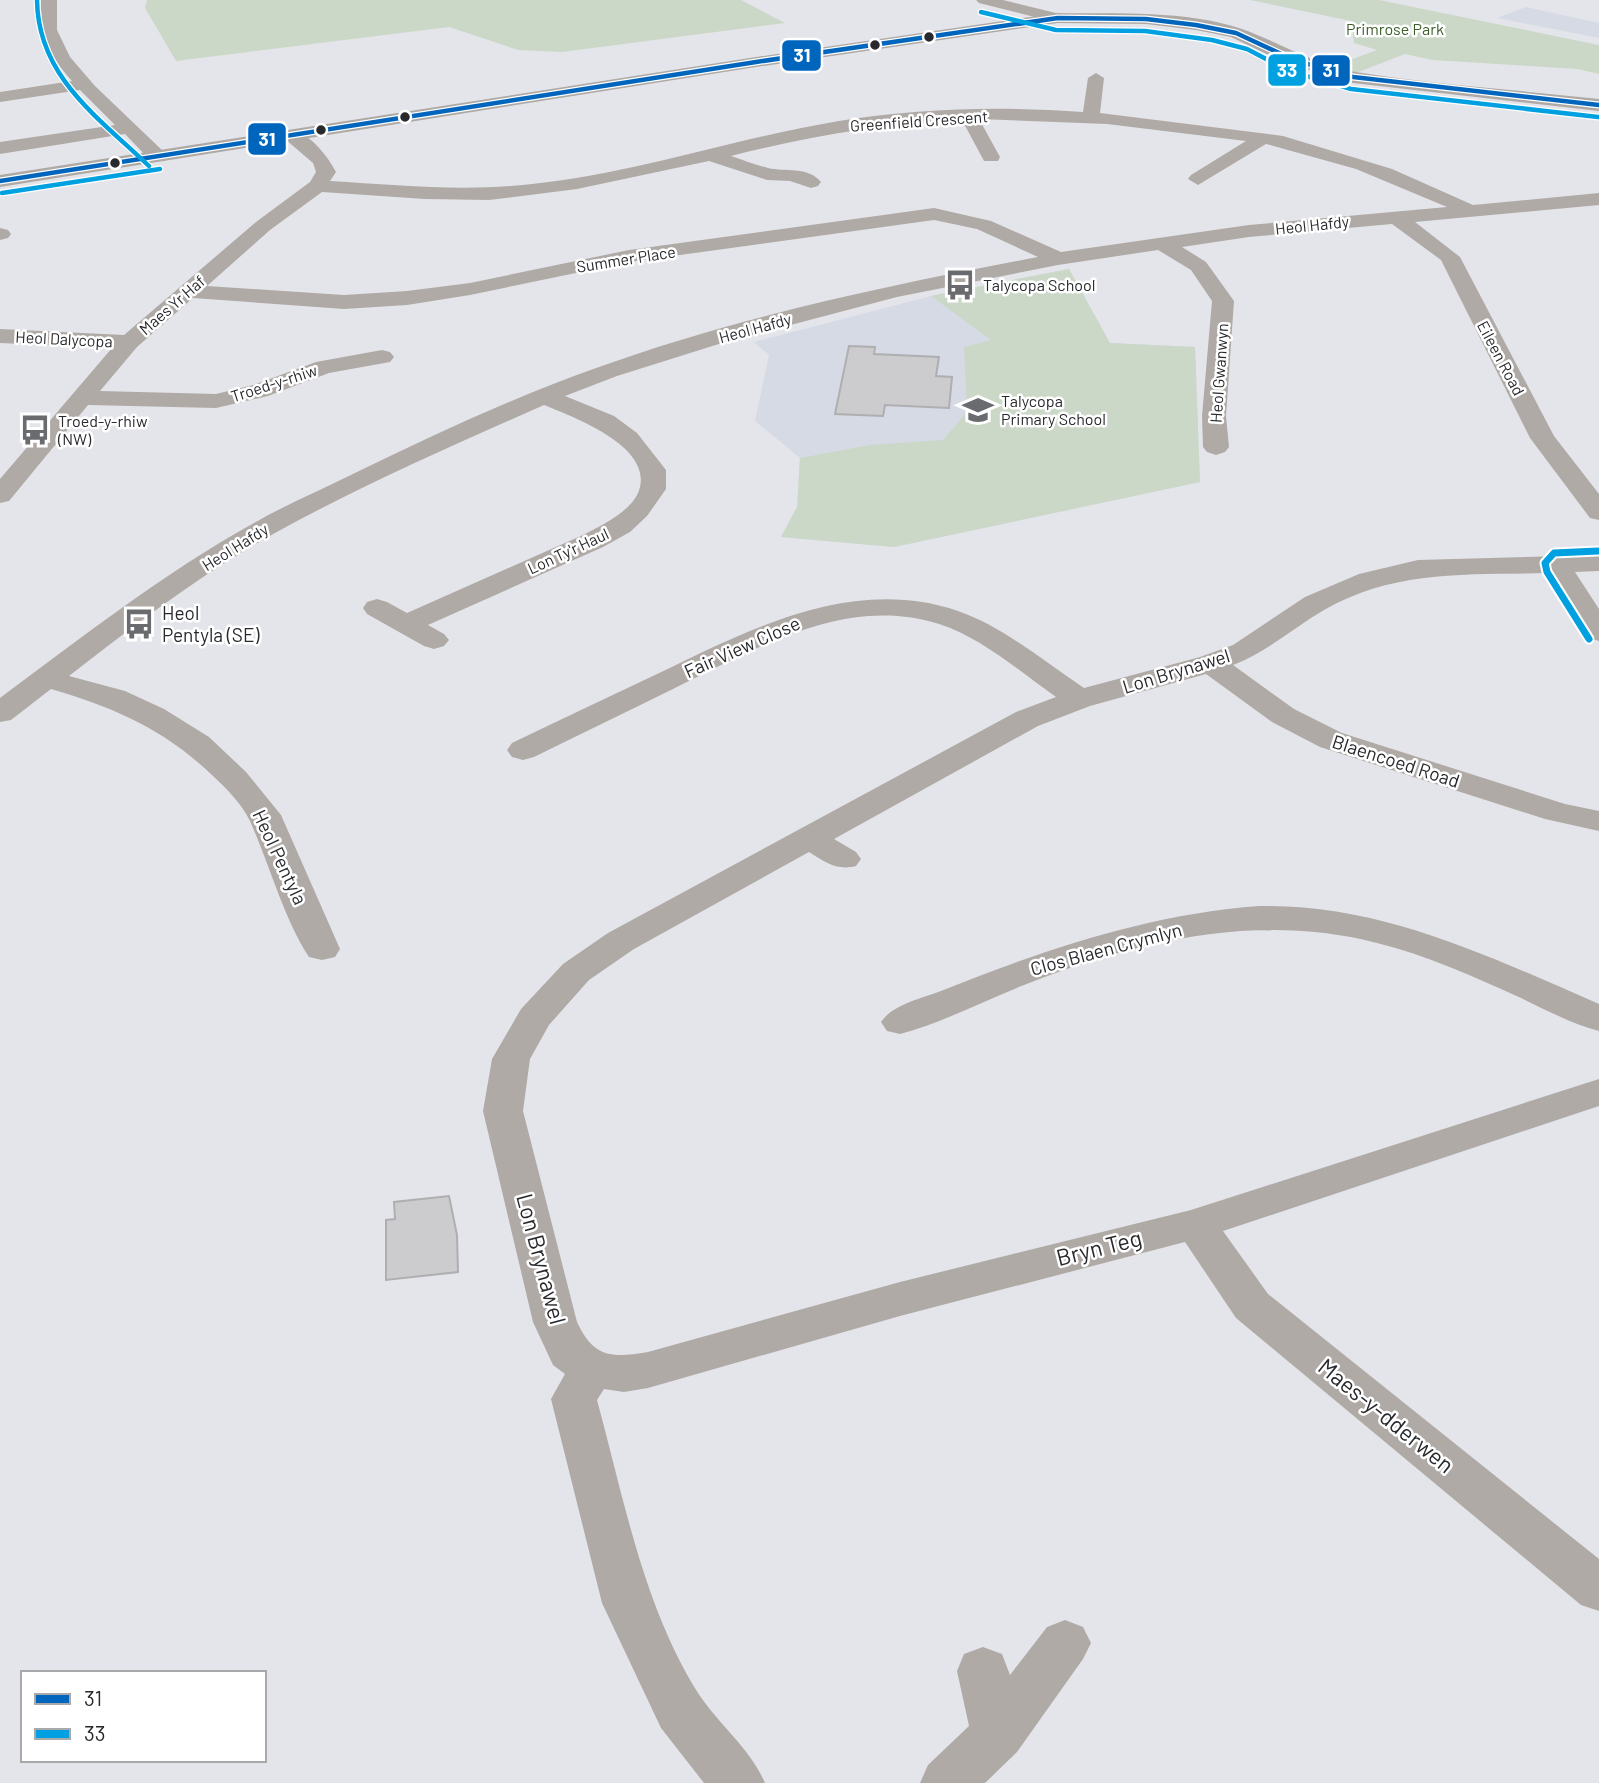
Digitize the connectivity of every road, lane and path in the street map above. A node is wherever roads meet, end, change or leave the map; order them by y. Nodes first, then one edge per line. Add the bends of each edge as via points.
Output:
1 (49, 0) edge
2 (984, 0) edge
3 (1058, 18) junction
4 (1096, 78) dead end
5 (86, 84) junction
6 (0, 97) edge
7 (1599, 105) edge
8 (968, 115) junction
9 (1091, 117) junction
10 (131, 128) junction
11 (291, 135) junction
12 (1263, 138) junction
13 (0, 148) edge
14 (708, 154) junction
15 (158, 157) junction
16 (992, 158) dead end
17 (1198, 178) dead end
18 (0, 181) edge
19 (811, 182) dead end
20 (318, 186) junction
21 (1599, 199) edge
22 (1471, 211) junction
23 (1394, 216) junction
24 (1161, 244) junction
25 (1058, 259) junction
26 (186, 291) junction
27 (0, 337) edge
28 (129, 342) junction
29 (382, 357) dead end
30 (544, 396) junction
31 (82, 398) junction
32 (1216, 447) dead end
33 (0, 495) edge
34 (1599, 512) edge
35 (1599, 563) edge
36 (1557, 565) junction
37 (377, 608) dead end
38 (406, 624) junction
39 (1599, 632) edge
40 (433, 640) dead end
41 (1211, 663) junction
42 (44, 678) junction
43 (1079, 699) junction
44 (0, 713) edge
45 (523, 750) dead end
46 (1599, 821) edge
47 (810, 839) junction
48 (844, 859) dead end
49 (322, 949) dead end
50 (1599, 1019) edge
51 (900, 1022) dead end
52 (1599, 1092) edge
53 (1195, 1224) junction
54 (592, 1370) junction
55 (1599, 1589) edge
56 (1065, 1643) dead end
57 (983, 1671) dead end
58 (998, 1734) junction
59 (738, 1783) edge
60 (947, 1783) edge

1 - 5 street via 46,15 55,46
2 - 3 street
3 - 7 street via 1146,19 1205,26 1353,77
3 - 11 street
4 - 9 street
5 - 6 street
5 - 10 street
8 - 9 street, Greenfield Crescent
8 - 14 street, Greenfield Crescent via 841,127
8 - 16 street
9 - 12 street, Greenfield Crescent
10 - 13 street
10 - 15 street
11 - 15 street
11 - 20 street via 321,160 326,172
12 - 17 street
12 - 22 street, Greenfield Crescent via 1405,181
14 - 19 street via 767,174 793,175
14 - 20 street, Greenfield Crescent via 628,175 487,194
15 - 18 street
20 - 26 street, Maes Yr Haf
21 - 22 street, Heol Hafdy
22 - 23 street, Heol Hafdy
23 - 24 street, Heol Hafdy
23 - 34 street, Eileen Road via 1450,257 1542,438
24 - 25 street, Heol Hafdy
24 - 32 street, Heol Gwanwyn via 1199,267 1223,301
25 - 26 street, Summer Place via 1001,229 934,214 629,256 407,298 344,302
25 - 30 street, Heol Hafdy via 895,291 713,338
26 - 28 street, Maes Yr Haf
27 - 28 street, Heol Dalycopa
28 - 31 street, Maes Yr Haf
29 - 31 street, Troed-y-rhiw via 324,367 260,391 216,401
30 - 38 street, Lon Ty'r Haul via 605,421 628,438 653,470 653,489 638,510 611,531
30 - 42 street, Heol Hafdy via 264,528 142,606
31 - 33 street, Maes Yr Haf
35 - 36 street, Lon Brynawel
36 - 39 street
36 - 41 street, Lon Brynawel via 1418,568 1369,580 1315,603 1243,651
37 - 38 street
38 - 40 street
41 - 43 street, Lon Brynawel
41 - 46 street, Blaencoed Road via 1295,725 1331,740 1557,812
42 - 44 street, Heol Hafdy
42 - 49 street, Heol Pentyla via 114,698 153,716 198,744 235,779 264,815
43 - 45 street, Fair View Close via 979,632 945,616 903,608 865,608 807,618 768,631
43 - 47 street, Lon Brynawel via 1027,719
47 - 48 street
47 - 54 street, Lon Brynawel via 621,942 576,972 534,1018 511,1059 503,1111 555,1322 569,1353
50 - 51 street, Clos Blaen Crymlyn via 1450,954 1386,934 1266,917 1174,928 1108,944 1014,974
52 - 53 street, Bryn Teg
53 - 54 street, Bryn Teg via 900,1299 648,1370 624,1374
53 - 55 street, Maes-y-dderwen via 1252,1306
54 - 59 street via 574,1399 626,1602 680,1712
56 - 58 street
57 - 58 street
58 - 60 street

